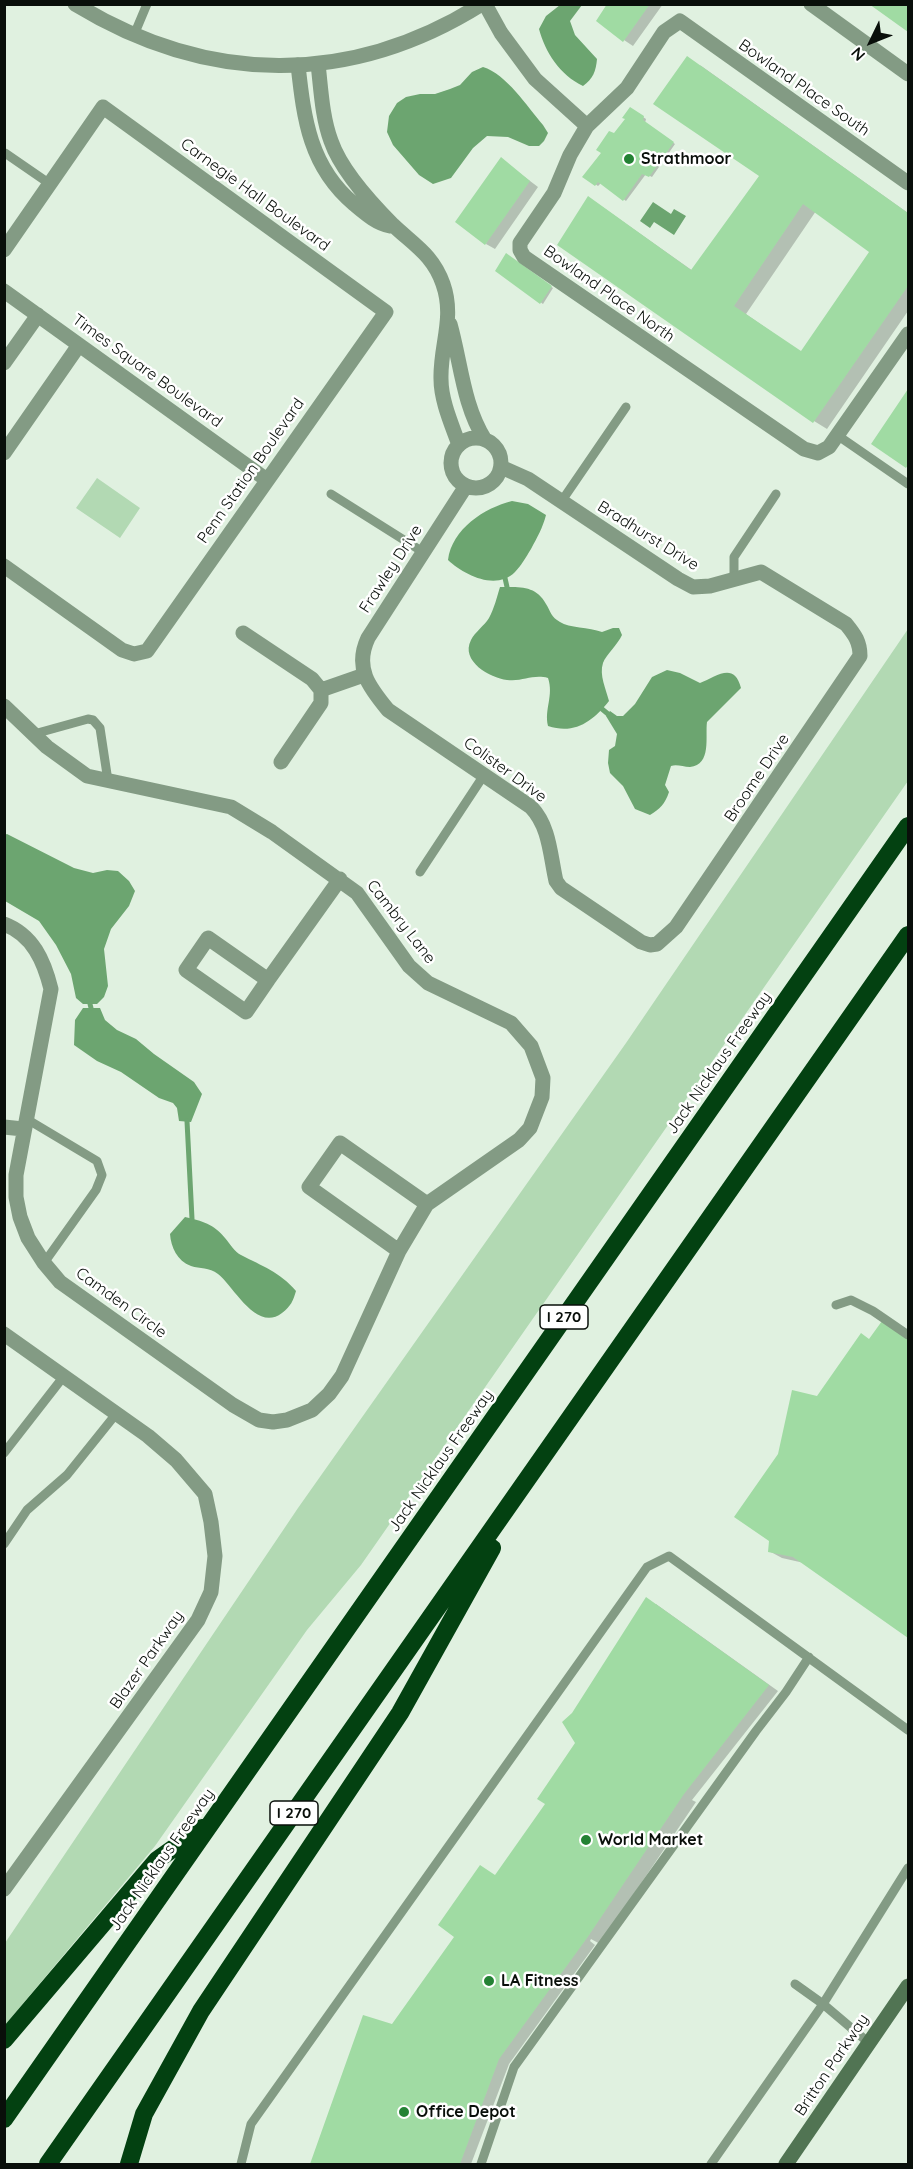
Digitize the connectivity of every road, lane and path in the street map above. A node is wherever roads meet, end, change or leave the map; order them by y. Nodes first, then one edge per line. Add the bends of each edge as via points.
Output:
1 (75, 4) edge
2 (147, 4) edge
3 (484, 4) edge
4 (811, 4) edge
5 (680, 21) joint
6 (134, 35) junction
7 (318, 64) junction
8 (298, 65) junction
9 (909, 74) edge
10 (587, 126) junction
11 (5, 153) edge
12 (909, 183) edge
13 (50, 184) junction
14 (396, 228) junction
15 (4, 250) edge
16 (4, 291) edge
17 (386, 312) joint
18 (38, 315) junction
19 (449, 321) junction
20 (909, 334) edge
21 (80, 345) junction
22 (4, 363) edge
23 (626, 407) dead end
24 (485, 440) junction
25 (833, 441) junction
26 (459, 446) junction
27 (4, 453) edge
28 (501, 467) junction
29 (267, 480) junction
30 (909, 483) edge
31 (466, 486) junction
32 (331, 494) dead end
33 (776, 494) dead end
34 (561, 502) junction
35 (423, 552) junction
36 (4, 566) edge
37 (734, 578) junction
38 (846, 624) joint
39 (243, 633) dead end
40 (364, 675) junction
41 (321, 690) junction
42 (4, 706) edge
43 (34, 735) junction
44 (281, 762) dead end
45 (484, 775) junction
46 (108, 781) junction
47 (909, 826) edge
48 (420, 872) dead end
49 (340, 879) junction
50 (4, 924) edge
51 (909, 936) edge
52 (657, 944) joint
53 (268, 980) junction
54 (24, 1124) junction
55 (4, 1127) edge
56 (427, 1204) junction
57 (399, 1251) junction
58 (44, 1263) junction
59 (836, 1305) dead end
60 (4, 1334) edge
61 (909, 1335) edge
62 (64, 1376) junction
63 (116, 1414) junction
64 (4, 1453) edge
65 (540, 1461) junction
66 (4, 1544) edge
67 (808, 1658) junction
68 (909, 1730) edge
69 (215, 1818) junction
70 (909, 1868) edge
71 (4, 1889) edge
72 (795, 1984) dead end
73 (909, 1986) edge
74 (823, 2004) junction
75 (4, 2040) edge
76 (869, 2043) junction
77 (4, 2119) edge
78 (48, 2164) edge
79 (129, 2164) edge
80 (240, 2164) edge
81 (481, 2164) edge
82 (711, 2164) edge
83 (786, 2164) edge

1 - 6 street
2 - 6 lane
3 - 7 street via 423,36 381,52
3 - 10 street via 535,79
4 - 9 street
5 - 10 street, Bowland Place North via 664,32 627,88
5 - 12 street, Bowland Place South
6 - 8 street via 206,59
7 - 8 street
7 - 14 street via 331,141 348,171
8 - 14 street via 309,133 331,181 369,217
10 - 25 street, Bowland Place North via 554,193 520,243 524,256 804,449 818,453
11 - 13 lane
13 - 15 street
13 - 17 street, Carnegie Hall Boulevard via 103,107
14 - 19 street via 429,258 442,282
16 - 18 street, Times Square Boulevard
17 - 29 street, Penn Station Boulevard
18 - 21 street, Times Square Boulevard
18 - 22 street
19 - 24 street via 466,398
19 - 26 street via 441,354 441,382
20 - 25 street
21 - 27 street
21 - 29 street, Times Square Boulevard
23 - 34 lane
24 - 26 street via 466,440
24 - 28 street via 498,451
25 - 30 lane
26 - 31 street via 452,468 459,482
28 - 31 street via 488,485 477,489
28 - 34 street, Bradhurst Drive
29 - 36 street, Penn Station Boulevard via 147,651 134,654 122,650
31 - 35 street, Frawley Drive
32 - 35 lane
33 - 37 lane via 734,557
34 - 37 street, Bradhurst Drive via 693,586 710,586
35 - 40 street, Frawley Drive via 368,638 361,657
37 - 38 street, Bradhurst Drive via 761,572
38 - 52 street, Broome Drive via 860,645 860,656 676,927
39 - 41 street via 312,679
40 - 41 street
40 - 45 street, Colister Drive via 388,710
41 - 44 street via 321,703
42 - 43 street, Cambry Lane
43 - 46 street, Cambry Lane via 87,776
43 - 46 lane via 93,720 100,728
45 - 48 lane
45 - 52 street, Colister Drive via 540,816 561,888 641,942
46 - 49 street, Cambry Lane via 231,807
47 - 69 highway, Jack Nicklaus Freeway / I 270
49 - 53 street
49 - 56 street, Cambry Lane via 357,892 394,947 428,983 511,1023 531,1046 543,1078 542,1097 530,1128 519,1140
50 - 54 street, Camden Circle via 29,939 47,970 51,989
51 - 65 highway, I 270
53 - 53 street via 208,938 186,970 246,1012
54 - 55 street
54 - 58 street, Camden Circle via 16,1197 28,1238
54 - 58 lane via 97,1161 102,1175 96,1190
56 - 57 street, Cambry Lane
56 - 57 street via 340,1143 309,1187
57 - 58 street, Camden Circle via 342,1376 329,1394 306,1413 273,1422 260,1420 234,1405 87,1303 60,1282
59 - 61 lane via 851,1300
60 - 62 street, Blazer Parkway
62 - 63 street, Blazer Parkway
62 - 64 lane
63 - 66 lane via 67,1475 27,1510
63 - 71 street, Blazer Parkway via 176,1460 205,1494 215,1556 211,1592 198,1620
65 - 78 highway, I 270
65 - 79 highway via 400,1713 201,2011 144,2114
67 - 68 lane
67 - 80 lane via 669,1556 647,1567 251,2124
67 - 81 lane via 514,2067
69 - 75 highway via 157,1860
69 - 77 highway, Jack Nicklaus Freeway / I 270
70 - 74 lane
72 - 74 lane
73 - 76 main road, Britton Parkway
74 - 76 lane
74 - 82 lane
76 - 83 main road, Britton Parkway

